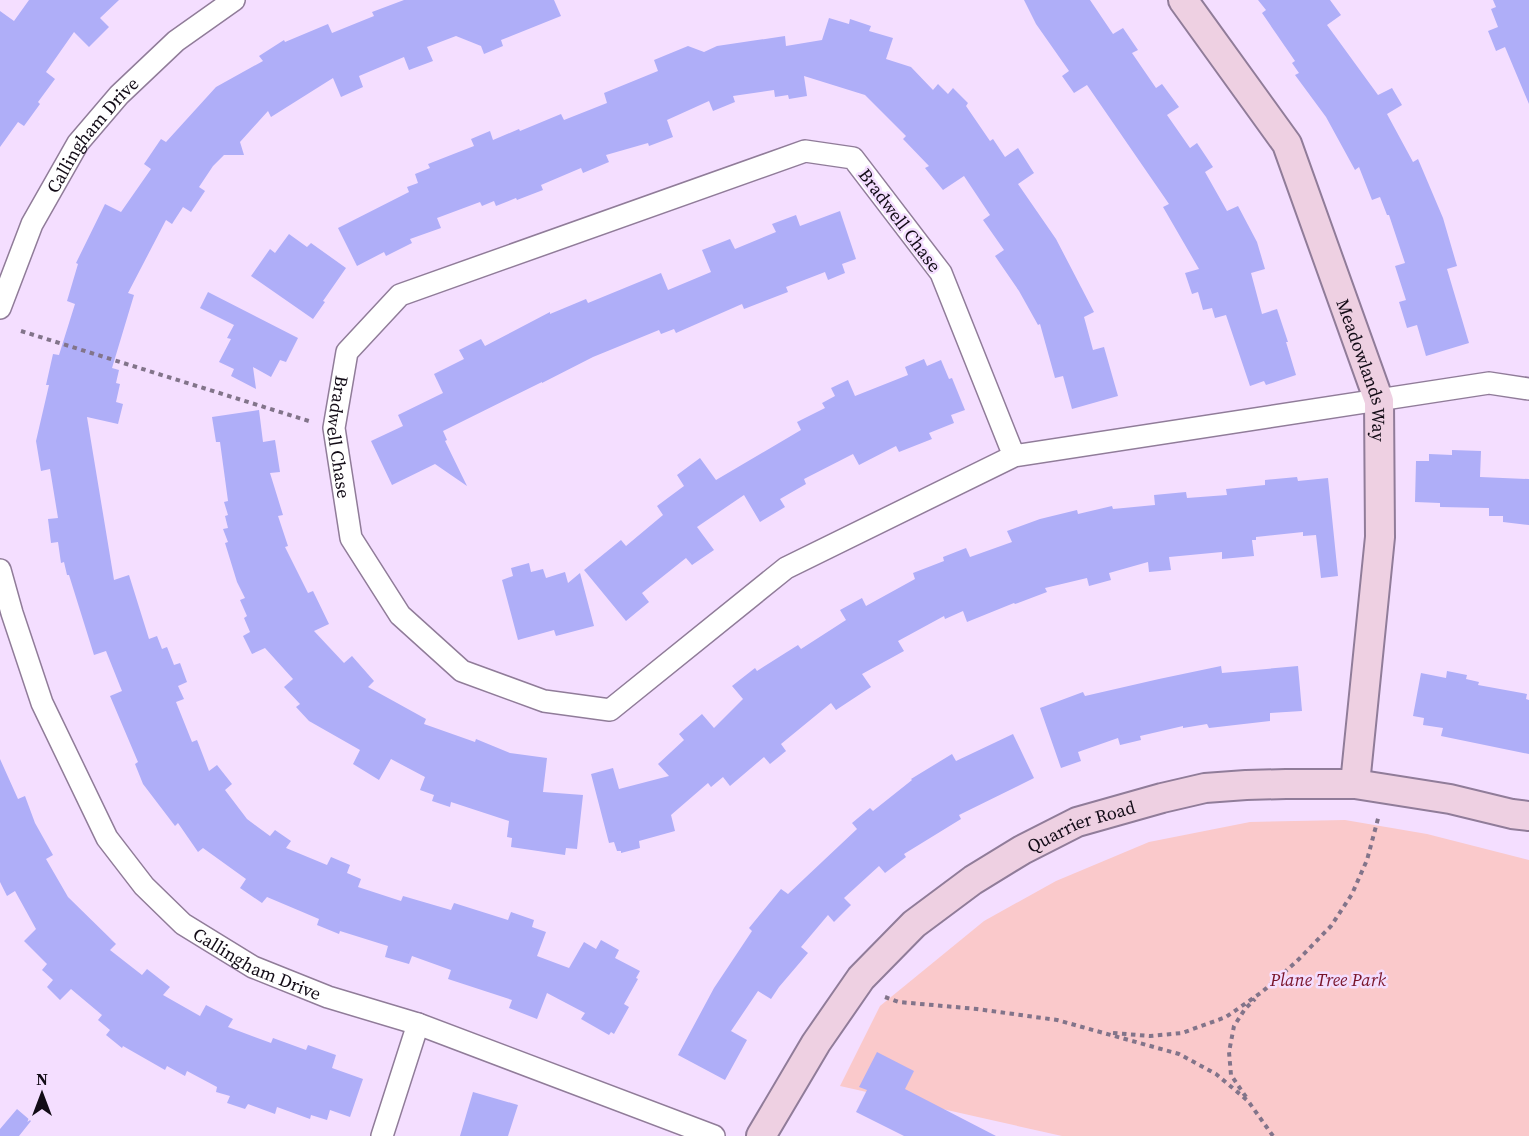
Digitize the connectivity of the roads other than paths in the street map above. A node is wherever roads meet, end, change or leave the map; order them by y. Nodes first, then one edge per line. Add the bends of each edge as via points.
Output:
1 (234, 0) edge
2 (1183, 0) edge
3 (0, 308) edge
4 (1529, 389) edge
5 (1379, 401) junction
6 (1014, 456) junction
7 (0, 570) edge
8 (1355, 784) junction
9 (1529, 816) edge
10 (418, 1024) junction
11 (382, 1136) edge
12 (714, 1136) edge
13 (761, 1136) edge

1 - 3 street, Callingham Drive via 176,41 119,95 78,143 32,224
2 - 5 street, Meadowlands Way via 1287,144
4 - 5 street, Bradwell Chase via 1489,383
5 - 6 street, Bradwell Chase
5 - 8 street, Meadowlands Way via 1380,537
6 - 6 street, Bradwell Chase via 786,568 610,710 544,700 462,671 400,615 351,538 334,428 347,352 400,295 805,151 853,158 941,273
7 - 10 street, Callingham Drive via 42,703 107,838 144,886 183,924 253,967 328,997
8 - 9 street, Quarrier Road
8 - 13 street, Quarrier Road via 1204,788 1077,822 1022,850 914,924 861,978 816,1043
10 - 11 street
10 - 12 street, Callingham Drive

